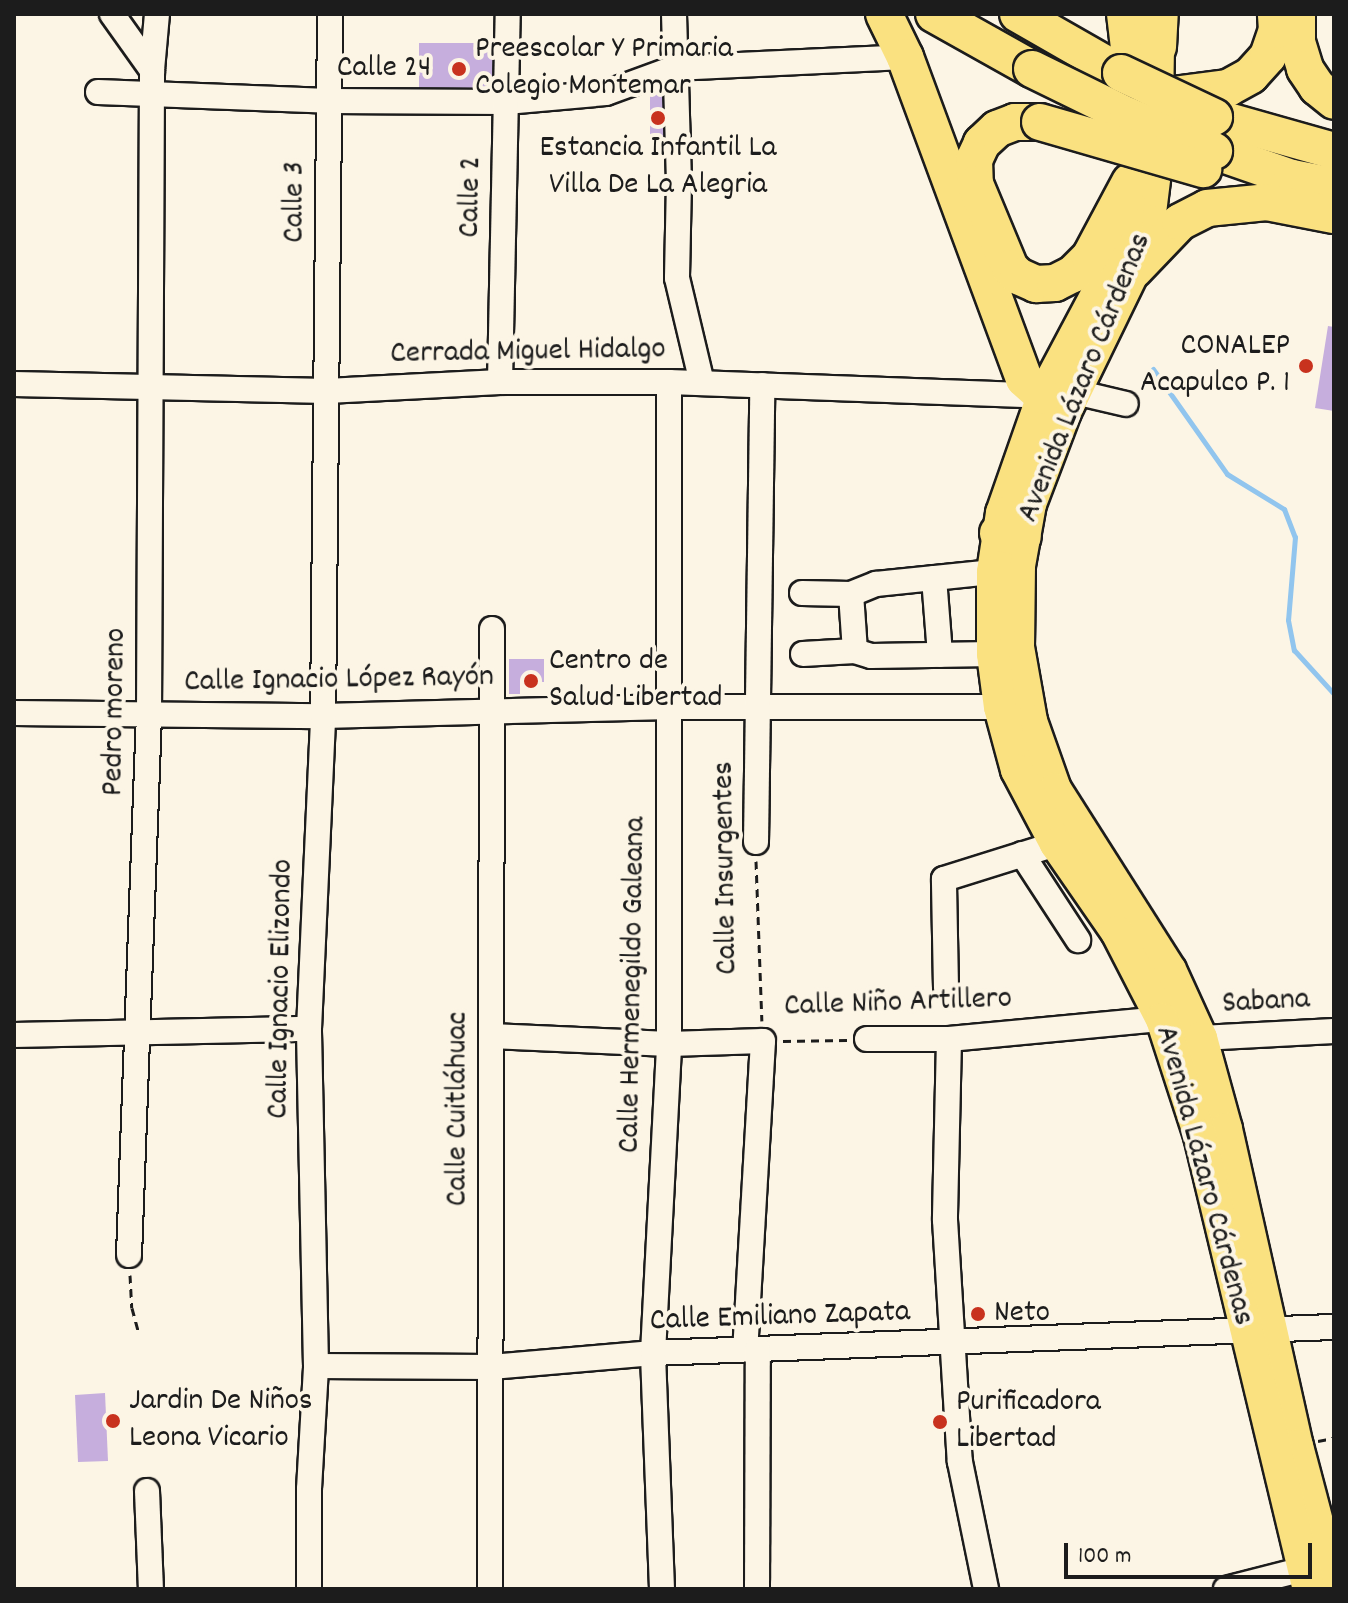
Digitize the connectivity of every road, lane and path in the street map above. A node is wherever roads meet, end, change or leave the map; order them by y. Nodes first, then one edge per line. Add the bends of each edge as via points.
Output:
1 (112, 14) edge
2 (157, 14) edge
3 (330, 14) edge
4 (508, 14) edge
5 (674, 14) edge
6 (884, 14) edge
7 (934, 14) edge
8 (1123, 14) edge
9 (1276, 14) edge
10 (1297, 14) edge
11 (1038, 20) edge
12 (1155, 25) edge
13 (905, 57) junction
14 (674, 68) junction
15 (153, 83) junction
16 (98, 92) dead end
17 (329, 101) junction
18 (1334, 101) edge
19 (506, 102) junction
20 (1216, 132) junction
21 (1334, 151) edge
22 (1140, 167) junction
23 (1334, 186) edge
24 (1334, 215) edge
25 (1134, 270) junction
26 (500, 382) junction
27 (669, 382) junction
28 (702, 383) junction
29 (14, 384) edge
30 (762, 385) junction
31 (153, 386) junction
32 (327, 391) junction
33 (1059, 394) junction
34 (1126, 404) dead end
35 (1010, 535) junction
36 (993, 572) junction
37 (934, 578) junction
38 (802, 593) dead end
39 (851, 594) junction
40 (492, 629) dead end
41 (855, 651) junction
42 (803, 654) dead end
43 (993, 654) junction
44 (940, 655) junction
45 (670, 707) junction
46 (1000, 707) junction
47 (757, 708) junction
48 (491, 712) junction
49 (14, 713) edge
50 (149, 715) junction
51 (323, 716) junction
52 (756, 842) joint
53 (1056, 844) junction
54 (1022, 854) junction
55 (1078, 940) dead end
56 (946, 988) dead end
57 (1162, 1019) junction
58 (309, 1029) junction
59 (1334, 1031) edge
60 (139, 1034) junction
61 (14, 1035) edge
62 (491, 1036) junction
63 (1201, 1038) junction
64 (867, 1039) joint
65 (949, 1039) junction
66 (763, 1041) junction
67 (669, 1044) junction
68 (129, 1255) joint
69 (1334, 1327) edge
70 (138, 1330) dead end
71 (1259, 1332) junction
72 (952, 1344) junction
73 (752, 1349) junction
74 (653, 1353) junction
75 (316, 1366) junction
76 (491, 1367) junction
77 (147, 1491) dead end
78 (1307, 1579) edge
79 (1334, 1586) edge
80 (151, 1589) edge
81 (309, 1589) edge
82 (490, 1589) edge
83 (662, 1589) edge
84 (757, 1589) edge
85 (986, 1589) edge
86 (1226, 1589) edge

1 - 15 street
2 - 15 street, Pedro moreno
3 - 17 street, Calle 3
4 - 19 street, Calle 2
5 - 14 street
6 - 13 highway
7 - 20 highway, bridge via 1128,116
8 - 22 main road
9 - 20 highway via 1268,56
10 - 18 highway via 1297,42 1305,69
11 - 20 highway, bridge via 1090,35 1121,73
12 - 22 main road
13 - 14 street, Calle 24
13 - 33 highway via 1024,379
14 - 19 street, Calle 24 via 606,93
14 - 28 street via 677,278
15 - 16 street, Calle 24
15 - 17 street, Calle 24
15 - 31 street, Pedro moreno
17 - 19 street, Calle 24
17 - 32 street, Calle 3
19 - 26 street, Calle 2
20 - 21 highway
20 - 22 highway, bridge via 1015,122 997,129 974,160 975,184 1010,268 1036,284 1055,283 1090,257
20 - 23 highway via 1292,178
22 - 25 main road, Avenida Lázaro Cárdenas via 1149,221
22 - 33 main road, Avenida Lázaro Cárdenas via 1112,266
24 - 25 highway via 1267,202 1207,208 1180,222
25 - 33 main road, Avenida Lázaro Cárdenas
26 - 27 street, Cerrada Miguel Hidalgo
26 - 32 street, Cerrada Miguel Hidalgo
27 - 28 street, Cerrada Miguel Hidalgo
27 - 45 street, Calle Hermenegildo Galeana
28 - 30 street, Cerrada Miguel Hidalgo
29 - 31 street, Cerrada Miguel Hidalgo
30 - 33 street, Cerrada Miguel Hidalgo
30 - 47 street, Calle Insurgentes
31 - 32 street, Cerrada Miguel Hidalgo
31 - 50 street, Pedro moreno
32 - 51 street, Calle Ignacio Elizondo
33 - 34 street, Cerrada Miguel Hidalgo
33 - 35 main road, Avenida Lázaro Cárdenas via 1019,460
35 - 36 main road, Avenida Lázaro Cárdenas
35 - 63 main road, Avenida Lázaro Cárdenas via 1018,647 1042,757 1062,802 1170,970
36 - 37 street
36 - 43 main road, Avenida Lázaro Cárdenas
37 - 39 street via 876,584
37 - 44 street
38 - 39 street
39 - 41 street
40 - 48 street, Calle Cuitláhuac
41 - 42 street
41 - 44 street via 871,656
43 - 44 street
43 - 46 main road, Avenida Lázaro Cárdenas
45 - 47 street, Calle Ignacio López Rayón
45 - 48 street, Calle Ignacio López Rayón
45 - 67 street, Calle Hermenegildo Galeana
46 - 47 street, Calle Ignacio López Rayón
46 - 53 main road, Avenida Lázaro Cárdenas via 1017,770
47 - 52 street, Calle Insurgentes
48 - 51 street, Calle Ignacio López Rayón
48 - 62 street, Calle Cuitláhuac
49 - 50 street, Calle Ignacio López Rayón
50 - 51 street, Calle Ignacio López Rayón
50 - 60 street, Pedro moreno
51 - 58 street, Calle Ignacio Elizondo
52 - 66 path, Calle Insurgentes
53 - 54 street
53 - 57 main road, Avenida Lázaro Cárdenas via 1117,932
54 - 55 street
54 - 56 street via 944,879
57 - 65 street, Calle Niño Artillero
57 - 71 main road, Avenida Lázaro Cárdenas
58 - 60 street
58 - 75 street, Calle Ignacio Elizondo
59 - 63 street, Sabana
60 - 61 street
60 - 68 street, Pedro moreno
62 - 67 street, Calle Niño Artillero
62 - 76 street, Calle Cuitláhuac
63 - 71 main road, Avenida Lázaro Cárdenas
64 - 65 street, Calle Niño Artillero
64 - 66 path, Calle Niño Artillero
65 - 72 street via 945,1220
66 - 67 street, Calle Niño Artillero
66 - 73 street
67 - 74 street, Calle Hermenegildo Galeana
68 - 70 path
69 - 71 street, Calle Emiliano Zapata
71 - 72 street, Calle Emiliano Zapata
71 - 78 main road, Avenida Lázaro Cárdenas
71 - 79 main road, Avenida Lázaro Cárdenas via 1297,1446
72 - 73 street, Calle Emiliano Zapata
72 - 85 street via 960,1462
73 - 74 street, Calle Emiliano Zapata
73 - 84 street
74 - 76 street, Calle Emiliano Zapata
74 - 83 street, Calle Hermenegildo Galeana
75 - 76 street, Calle Emiliano Zapata
75 - 81 street, Calle Ignacio Elizondo
76 - 82 street, Calle Cuitláhuac
77 - 80 street
78 - 86 street

